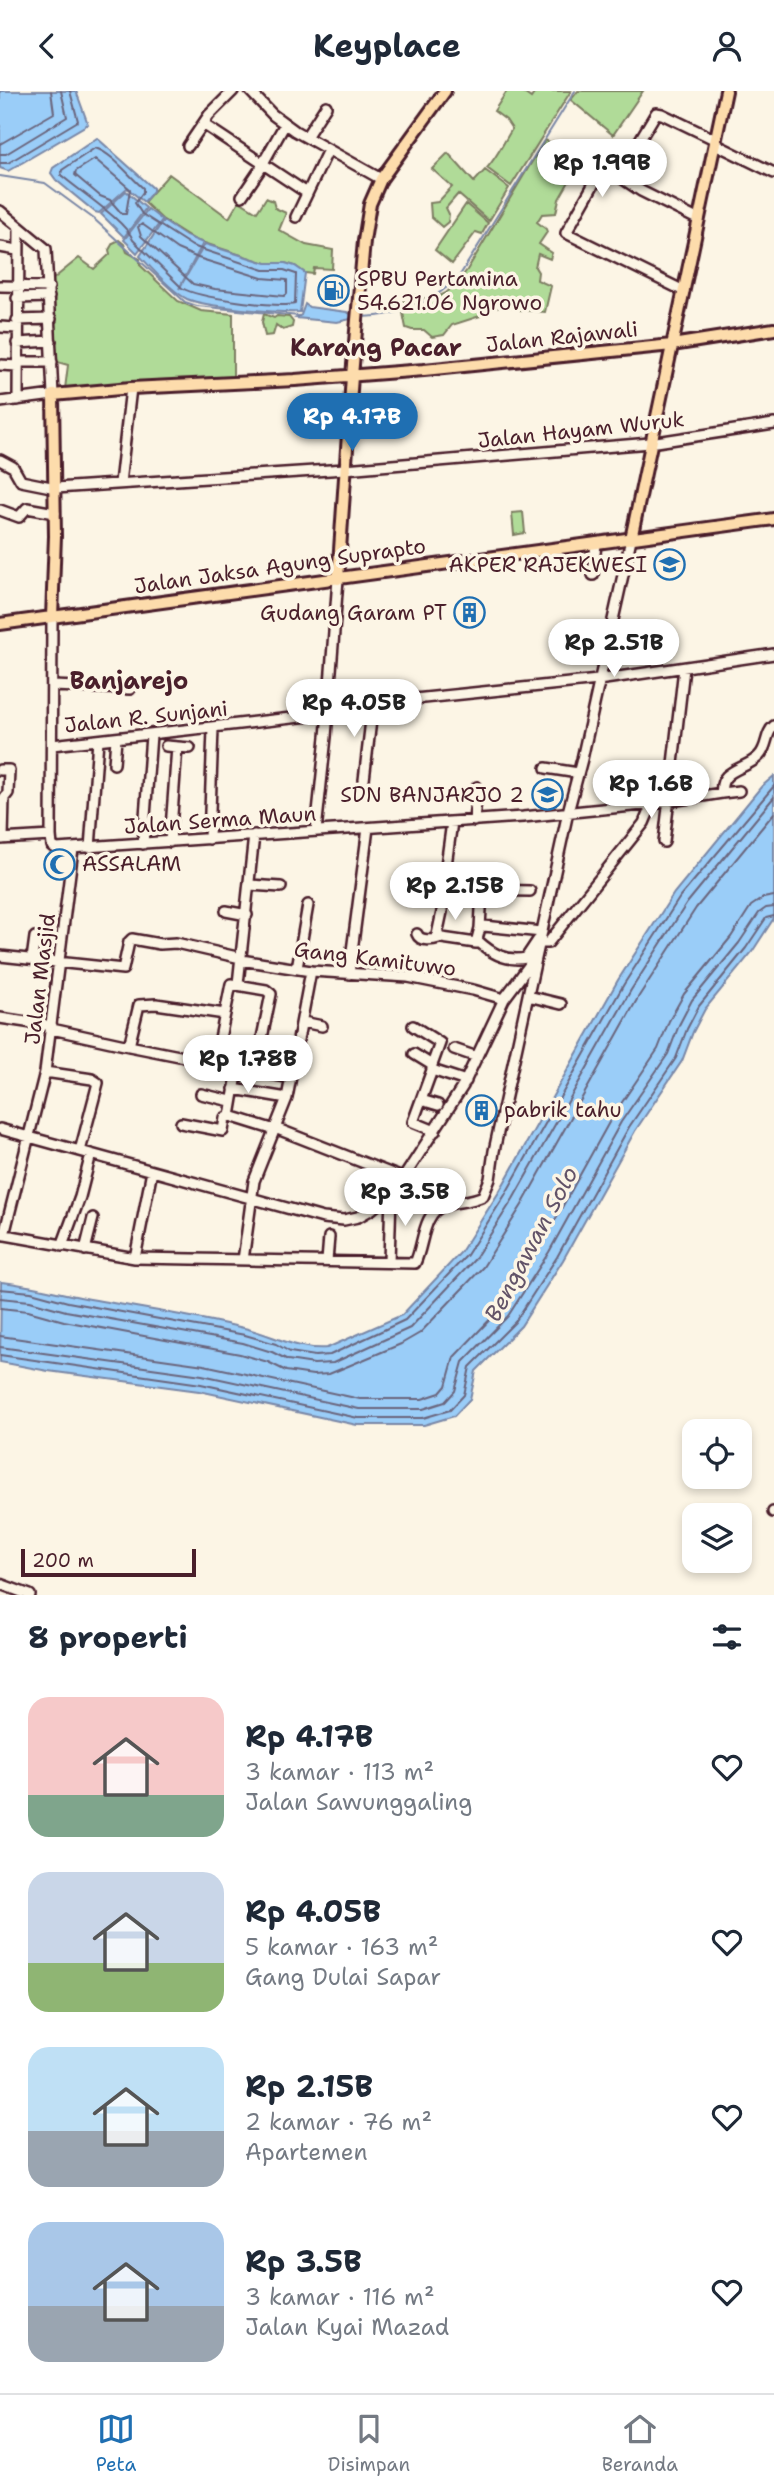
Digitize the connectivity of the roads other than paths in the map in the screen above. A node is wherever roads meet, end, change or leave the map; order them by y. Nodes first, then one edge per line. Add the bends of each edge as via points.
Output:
1 (233, 91) edge
2 (250, 91) edge
3 (446, 91) edge
4 (726, 91) edge
5 (326, 106) dead end
6 (203, 124) junction
7 (285, 124) junction
8 (306, 137) junction
9 (715, 142) junction
10 (188, 146) dead end
11 (328, 151) junction
12 (263, 165) junction
13 (605, 167) junction
14 (774, 173) edge
15 (381, 179) junction
16 (307, 193) junction
17 (242, 195) dead end
18 (0, 211) edge
19 (296, 217) dead end
20 (699, 221) junction
21 (19, 227) junction
22 (0, 247) edge
23 (17, 250) junction
24 (0, 286) edge
25 (17, 287) junction
26 (49, 292) junction
27 (684, 292) junction
28 (17, 298) junction
29 (51, 319) junction
30 (17, 324) junction
31 (0, 327) edge
32 (774, 328) edge
33 (51, 341) junction
34 (18, 343) junction
35 (672, 345) junction
36 (52, 362) junction
37 (18, 364) junction
38 (0, 365) edge
39 (352, 376) junction
40 (131, 387) junction
41 (53, 395) junction
42 (18, 400) junction
43 (0, 402) edge
44 (774, 425) edge
45 (650, 443) junction
46 (0, 460) edge
47 (345, 469) junction
48 (120, 483) junction
49 (55, 488) junction
50 (0, 510) edge
51 (55, 513) junction
52 (774, 519) edge
53 (631, 539) junction
54 (596, 543) junction
55 (593, 575) dead end
56 (338, 579) junction
57 (52, 617) junction
58 (0, 624) edge
59 (774, 655) edge
60 (684, 668) junction
61 (598, 680) junction
62 (52, 687) junction
63 (130, 688) dead end
64 (373, 703) junction
65 (328, 711) junction
66 (774, 726) edge
67 (213, 729) junction
68 (151, 735) junction
69 (116, 739) junction
70 (98, 740) junction
71 (52, 745) junction
72 (166, 746) dead end
73 (177, 747) junction
74 (190, 748) dead end
75 (114, 764) dead end
76 (546, 768) dead end
77 (0, 769) edge
78 (578, 772) junction
79 (364, 780) dead end
80 (477, 787) dead end
81 (739, 791) dead end
82 (722, 793) junction
83 (3, 796) edge
84 (668, 801) junction
85 (652, 804) junction
86 (568, 812) junction
87 (474, 821) junction
88 (452, 822) junction
89 (254, 824) dead end
90 (368, 828) junction
91 (316, 831) junction
92 (253, 835) junction
93 (51, 837) junction
94 (1, 839) edge
95 (209, 839) junction
96 (170, 842) junction
97 (664, 842) dead end
98 (143, 844) junction
99 (90, 848) junction
100 (74, 849) junction
101 (250, 885) junction
102 (281, 887) dead end
103 (530, 891) dead end
104 (308, 905) dead end
105 (226, 911) dead end
106 (247, 915) junction
107 (480, 928) junction
108 (417, 934) dead end
109 (541, 936) junction
110 (35, 937) dead end
111 (439, 937) junction
112 (478, 941) junction
113 (538, 954) junction
114 (0, 955) edge
115 (32, 959) junction
116 (241, 959) junction
117 (61, 963) junction
118 (297, 968) junction
119 (311, 971) junction
120 (349, 974) junction
121 (238, 984) junction
122 (528, 996) junction
123 (504, 999) junction
124 (561, 1004) dead end
125 (225, 1014) junction
126 (0, 1018) edge
127 (303, 1022) junction
128 (322, 1026) dead end
129 (413, 1027) dead end
130 (52, 1028) junction
131 (129, 1046) junction
132 (454, 1049) dead end
133 (414, 1054) dead end
134 (477, 1057) junction
135 (215, 1063) junction
136 (432, 1067) junction
137 (238, 1069) junction
138 (45, 1072) junction
139 (255, 1072) junction
140 (290, 1078) junction
141 (466, 1081) junction
142 (234, 1089) junction
143 (201, 1094) dead end
144 (287, 1098) junction
145 (421, 1100) junction
146 (231, 1101) junction
147 (438, 1105) dead end
148 (230, 1116) junction
149 (181, 1123) dead end
150 (0, 1129) edge
151 (275, 1129) junction
152 (435, 1131) junction
153 (29, 1137) junction
154 (80, 1151) junction
155 (91, 1154) junction
156 (152, 1171) junction
157 (405, 1179) junction
158 (391, 1193) junction
159 (251, 1198) junction
160 (93, 1218) dead end
161 (2, 1234) edge
162 (329, 1237) dead end
163 (62, 1246) junction
164 (85, 1250) junction
165 (135, 1258) junction
166 (243, 1260) junction
167 (327, 1261) junction
168 (389, 1262) junction
169 (0, 1584) edge
170 (30, 1595) edge

1 - 6 street
2 - 7 street
3 - 15 main road
4 - 9 main road
5 - 8 street
6 - 10 street
6 - 12 street
7 - 8 street
7 - 12 street
8 - 11 street
9 - 13 street via 658,113 636,147 619,147
9 - 14 street
9 - 20 main road
11 - 15 street
11 - 16 street
12 - 16 street
12 - 17 street
13 - 20 street
13 - 27 street via 567,235
15 - 39 main road via 370,204 364,240
16 - 19 street
18 - 21 street
20 - 27 main road
21 - 23 street
21 - 26 street via 46,249
22 - 23 street
23 - 25 street
24 - 25 street
25 - 26 street
25 - 28 street
26 - 28 street
26 - 29 street
27 - 35 main road
28 - 30 street
29 - 30 street
29 - 33 street
30 - 31 street
30 - 34 street
32 - 35 main road, Jalan Rajawali
33 - 34 street
33 - 36 street
34 - 37 street
35 - 39 main road, Jalan Rajawali
35 - 45 main road
36 - 37 street
36 - 41 street
37 - 38 street
37 - 42 street
39 - 40 main road, Jalan Rajawali
39 - 47 main road
40 - 41 main road, Jalan Rajawali
40 - 48 street
41 - 42 street
41 - 49 main road
42 - 43 street
44 - 45 street, Jalan Hayam Wuruk
45 - 47 street, Jalan Hayam Wuruk
45 - 53 main road
46 - 49 street, Jalan Hayam Wuruk via 13,467 21,481
47 - 48 street, Jalan Hayam Wuruk
47 - 56 main road
48 - 49 street, Jalan Hayam Wuruk
49 - 51 main road
50 - 51 street via 19,517 27,508
51 - 57 main road
52 - 53 main road, Jalan Jaksa Agung Suprapto
53 - 54 main road, Jalan Jaksa Agung Suprapto
53 - 61 street
54 - 55 street
54 - 56 main road, Jalan Jaksa Agung Suprapto
56 - 57 main road, Jalan Jaksa Agung Suprapto
56 - 65 street
57 - 58 main road, Jalan Jaksa Agung Suprapto
57 - 62 street
59 - 60 street, Jalan R. Sunjani
60 - 61 street, Jalan R. Sunjani
60 - 84 street
61 - 64 street, Jalan R. Sunjani
61 - 78 street
62 - 63 street
62 - 71 street
64 - 65 street, Jalan R. Sunjani
64 - 79 street
65 - 67 street, Jalan R. Sunjani
65 - 91 street
66 - 82 street via 758,758 726,775
67 - 68 street, Jalan R. Sunjani
67 - 95 street
68 - 69 street, Jalan R. Sunjani
68 - 98 street
69 - 70 street, Jalan R. Sunjani
69 - 75 street
70 - 71 street, Jalan R. Sunjani
70 - 99 street
71 - 93 street
72 - 73 street
73 - 74 street
73 - 96 street
76 - 78 street
77 - 83 street via 9,770 8,793
78 - 86 street
80 - 87 street
81 - 82 street, Jalan Serma Maun
82 - 84 street, Jalan Serma Maun
83 - 94 street
84 - 85 street, Jalan Serma Maun
84 - 97 street
85 - 86 street, Jalan Serma Maun
85 - 109 street via 644,823 567,921 548,943
86 - 87 street, Jalan Serma Maun
86 - 109 street
87 - 88 street, Jalan Serma Maun
88 - 90 street, Jalan Serma Maun
88 - 111 street
89 - 92 street
90 - 91 street, Jalan Serma Maun
90 - 120 street
91 - 92 street, Jalan Serma Maun
92 - 95 street, Jalan Serma Maun
92 - 101 street
93 - 94 street
93 - 100 street via 54,848
95 - 96 street, Jalan Serma Maun
96 - 98 street, Jalan Serma Maun
98 - 99 street, Jalan Serma Maun
99 - 100 street, Jalan Serma Maun
100 - 117 street, Jalan Masjid
101 - 102 street
101 - 106 street
103 - 107 street via 482,890
104 - 118 street
105 - 106 street
106 - 116 street
107 - 109 street
107 - 112 street
108 - 111 street via 421,939
109 - 112 street via 522,959 502,957
109 - 113 street
110 - 115 street
111 - 112 street
113 - 122 street
113 - 123 street
114 - 115 street
115 - 117 street
116 - 117 street, Gang Kamituwo via 176,943 132,939 123,969
116 - 118 street, Gang Kamituwo
116 - 121 street
117 - 130 street, Jalan Masjid
118 - 119 street, Gang Kamituwo
119 - 120 street, Gang Kamituwo
119 - 127 street
120 - 123 street, Gang Kamituwo via 408,977
121 - 125 street via 230,986
121 - 139 street via 271,994
122 - 124 street
122 - 168 street via 483,1196 440,1206 426,1226 415,1263
123 - 134 street
125 - 131 street via 138,1005
125 - 135 street
126 - 130 street
127 - 128 street
127 - 140 street
129 - 136 street via 439,1041
130 - 131 street
130 - 138 street, Jalan Masjid
131 - 135 street
132 - 134 street
133 - 136 street
134 - 141 street
135 - 137 street
136 - 141 street
136 - 145 street
137 - 139 street
137 - 142 street
138 - 153 street, Jalan Masjid
138 - 154 street via 98,1083
139 - 140 street
140 - 144 street
141 - 152 street
142 - 144 street
142 - 146 street
143 - 146 street
144 - 151 street
145 - 147 street
145 - 152 street via 414,1122
146 - 148 street
148 - 149 street via 225,1118 223,1131
148 - 151 street
150 - 153 street
151 - 157 street
151 - 159 street
152 - 157 street
153 - 154 street
153 - 161 street, Jalan Masjid
154 - 155 street
155 - 156 street
155 - 163 street
156 - 159 street
156 - 165 street
157 - 158 street
158 - 159 street via 372,1209 344,1220
158 - 168 street
159 - 166 street
160 - 164 street
161 - 163 street
162 - 167 street
163 - 164 street
164 - 165 street
165 - 166 street
166 - 167 street
167 - 168 street
169 - 170 street

